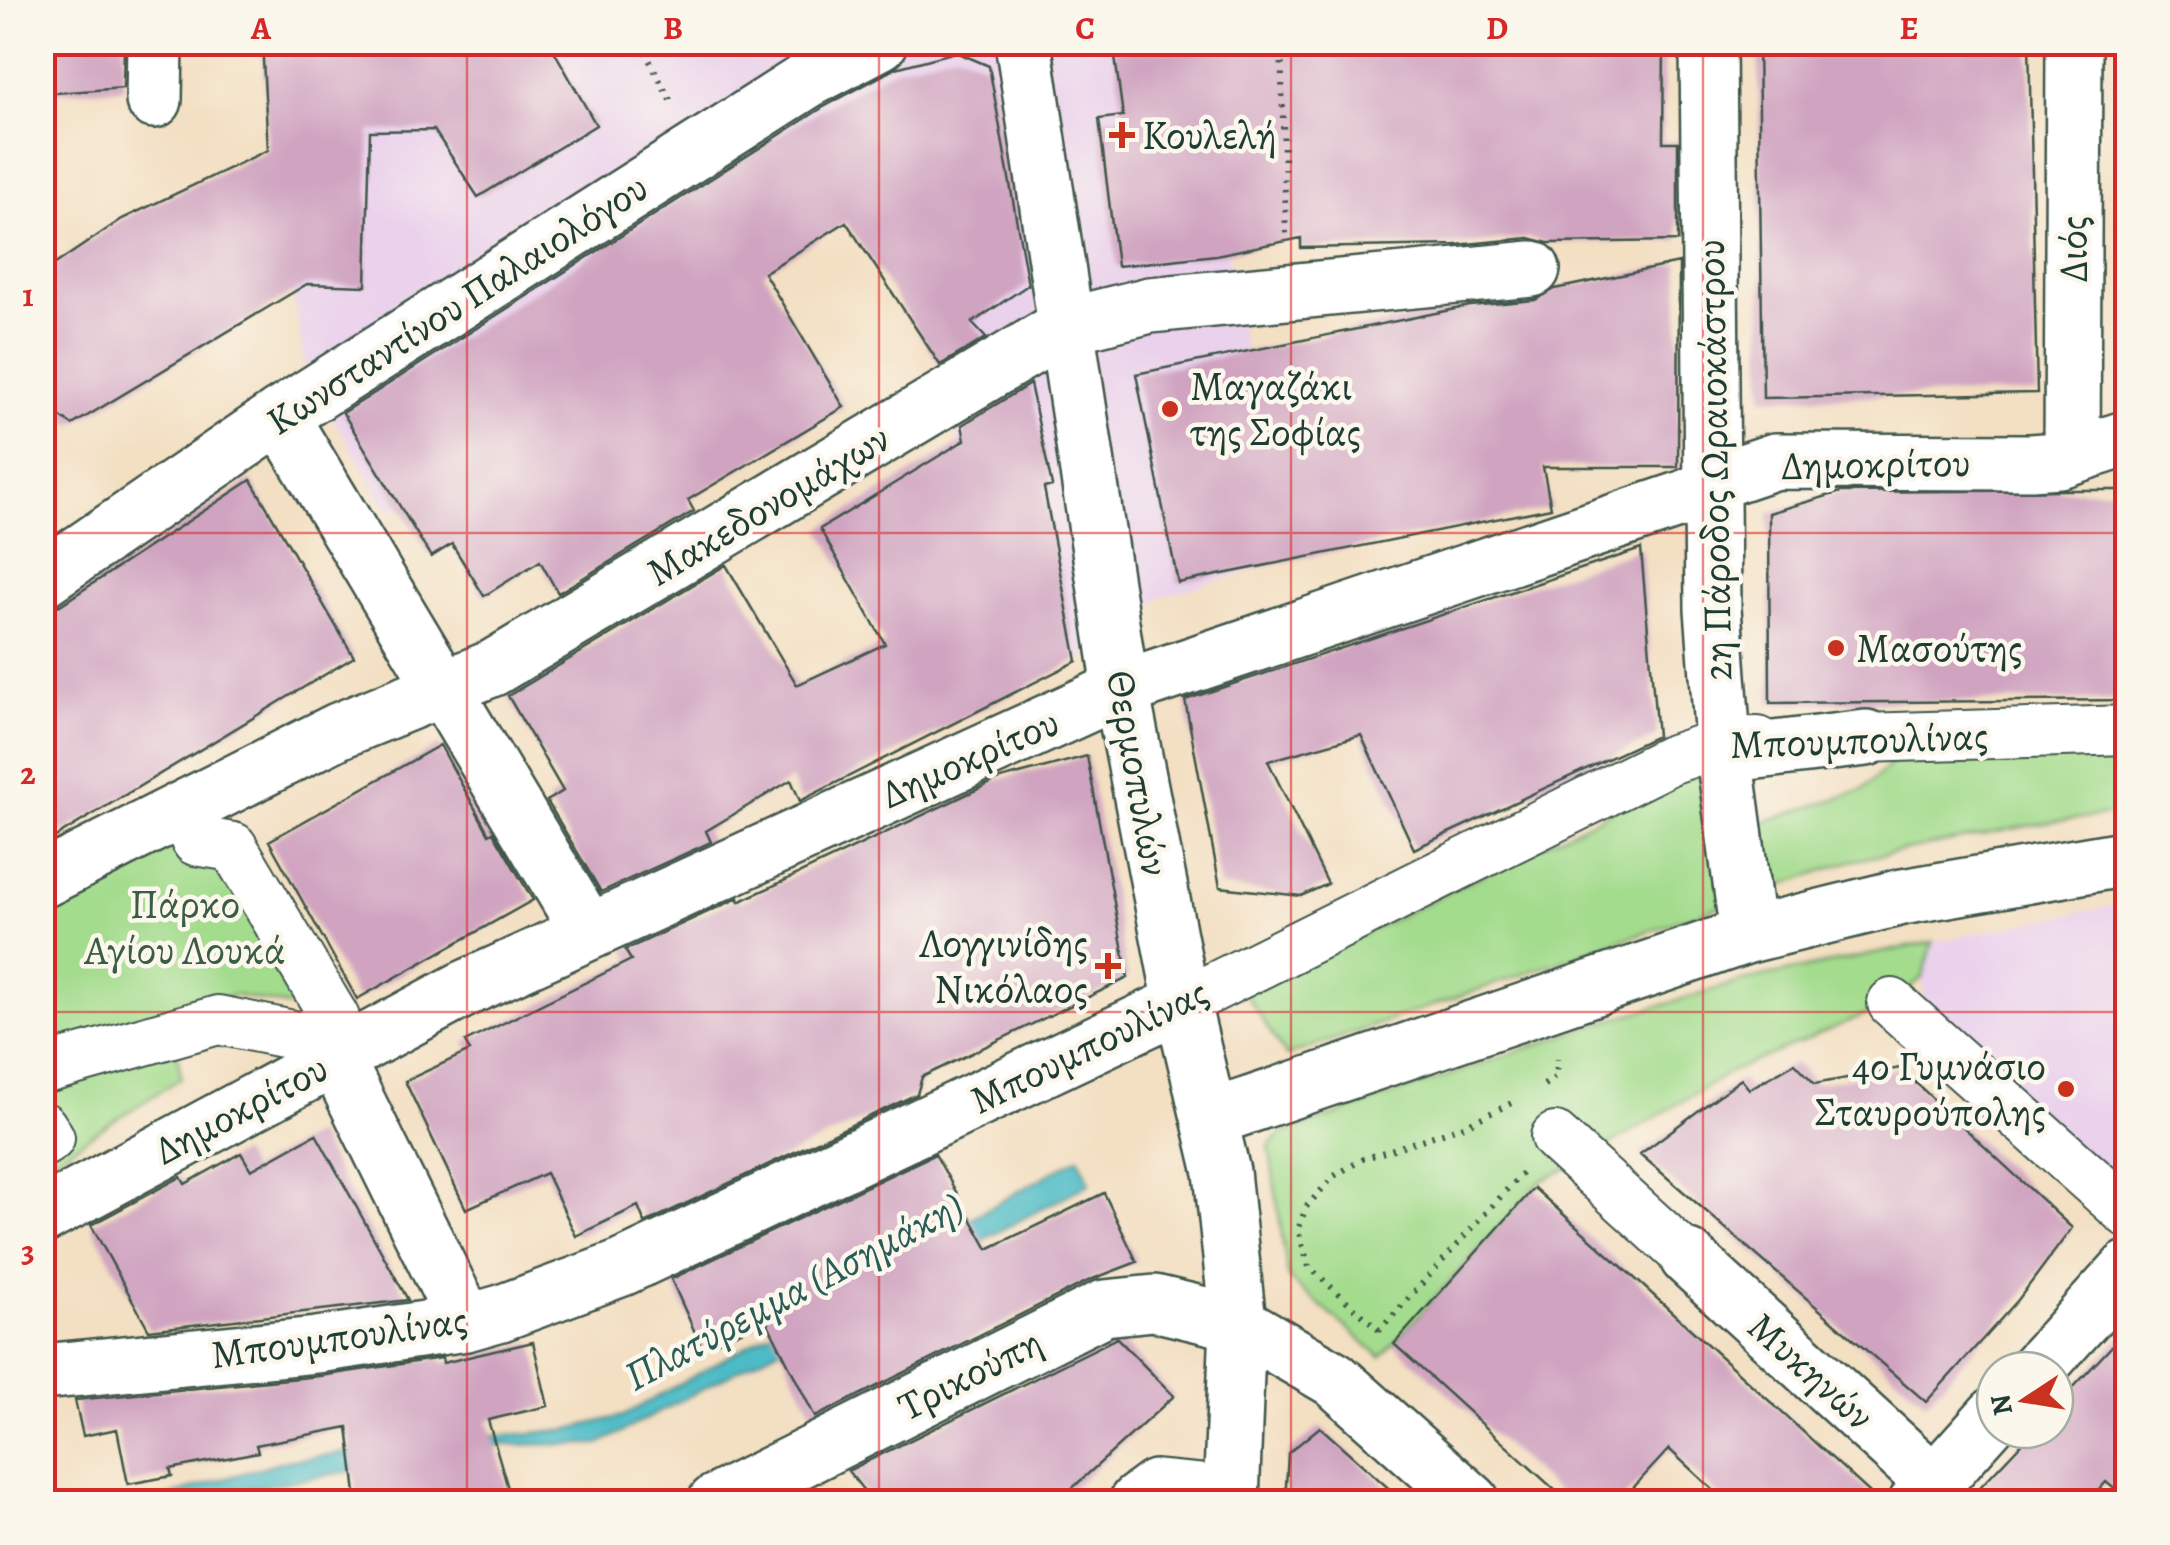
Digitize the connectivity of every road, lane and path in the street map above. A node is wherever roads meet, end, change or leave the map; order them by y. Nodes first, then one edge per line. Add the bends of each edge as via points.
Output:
1 (155, 42) edge
2 (640, 42) edge
3 (880, 42) edge
4 (1023, 42) edge
5 (1282, 42) edge
6 (1708, 42) edge
7 (2074, 42) edge
8 (808, 62) edge
9 (154, 100) dead end
10 (696, 151) junction
11 (1532, 269) dead end
12 (1287, 292) junction
13 (1066, 326) junction
14 (280, 416) junction
15 (2128, 438) edge
16 (2072, 456) junction
17 (1712, 487) junction
18 (42, 579) edge
19 (1122, 688) junction
20 (443, 690) junction
21 (2128, 730) edge
22 (1866, 738) joint
23 (1723, 749) junction
24 (178, 808) junction
25 (2128, 858) edge
26 (42, 880) edge
27 (587, 929) junction
28 (1748, 935) junction
29 (1560, 998) junction
30 (1182, 1003) junction
31 (1892, 1003) dead end
32 (333, 1048) junction
33 (42, 1070) edge
34 (1556, 1077) junction
35 (1540, 1088) dead end
36 (1523, 1097) dead end
37 (1211, 1118) junction
38 (42, 1126) edge
39 (1554, 1137) junction
40 (42, 1142) edge
41 (2128, 1212) edge
42 (42, 1216) edge
43 (1688, 1258) joint
44 (2128, 1269) edge
45 (1238, 1322) junction
46 (466, 1323) junction
47 (1379, 1330) junction
48 (2054, 1350) edge
49 (47, 1362) edge
50 (1334, 1380) junction
51 (1975, 1437) edge
52 (1925, 1493) edge
53 (1231, 1499) edge
54 (716, 1502) edge
55 (1138, 1502) edge
56 (1472, 1502) edge

1 - 9 street
2 - 10 path
3 - 8 street, Κωνσταντίνου Παλαιολόγου
4 - 13 street, Θερμοπυλών
5 - 12 path
6 - 17 street, 2η Πάροδος Ωραιοκάστρου
7 - 16 street, Διός
8 - 10 street, Κωνσταντίνου Παλαιολόγου
10 - 14 street, Κωνσταντίνου Παλαιολόγου
11 - 12 street, Μακεδονομάχων
12 - 13 street, Μακεδονομάχων via 1150,305
13 - 19 street, Θερμοπυλών
13 - 20 street, Μακεδονομάχων via 516,656
14 - 18 street, Κωνσταντίνου Παλαιολόγου
14 - 20 street
15 - 16 street, Δημοκρίτου
16 - 17 street, Δημοκρίτου via 1984,463 1794,459 1746,470
17 - 19 street, Δημοκρίτου
17 - 23 street, 2η Πάροδος Ωραιοκάστρου
19 - 27 street, Δημοκρίτου
19 - 30 street, Θερμοπυλών
20 - 24 street, Μακεδονομάχων via 338,731
20 - 27 street
21 - 22 street, Μπουμπουλίνας
22 - 23 street
23 - 28 street, 2η Πάροδος Ωραιοκάστρου
23 - 30 street, Μπουμπουλίνας via 1670,760
24 - 26 street, Μακεδονομάχων
24 - 32 street via 196,841 233,847 335,1018
25 - 28 street via 1920,894
27 - 32 street, Δημοκρίτου
28 - 29 street
29 - 34 path
29 - 37 street
30 - 37 street, Θερμοπυλών
30 - 46 street, Μπουμπουλίνας via 622,1268
31 - 41 street
32 - 33 street via 218,1020
32 - 42 street, Δημοκρίτου
32 - 46 street
34 - 35 path
34 - 39 path
36 - 47 path via 1464,1126 1364,1159 1334,1176 1306,1207 1299,1241 1309,1267
37 - 45 street, Θερμοπυλών
38 - 40 street via 50,1138
39 - 43 street
39 - 47 path
43 - 52 street, Μυκηνών
44 - 48 street
45 - 50 street, Τρικούπη
45 - 53 street, Θερμοπυλών
45 - 54 street, Τρικούπη via 1154,1303 1104,1308
46 - 49 street, Μπουμπουλίνας via 317,1344
47 - 50 path
50 - 56 street, Τρικούπη
51 - 52 street
53 - 55 street via 1156,1488

